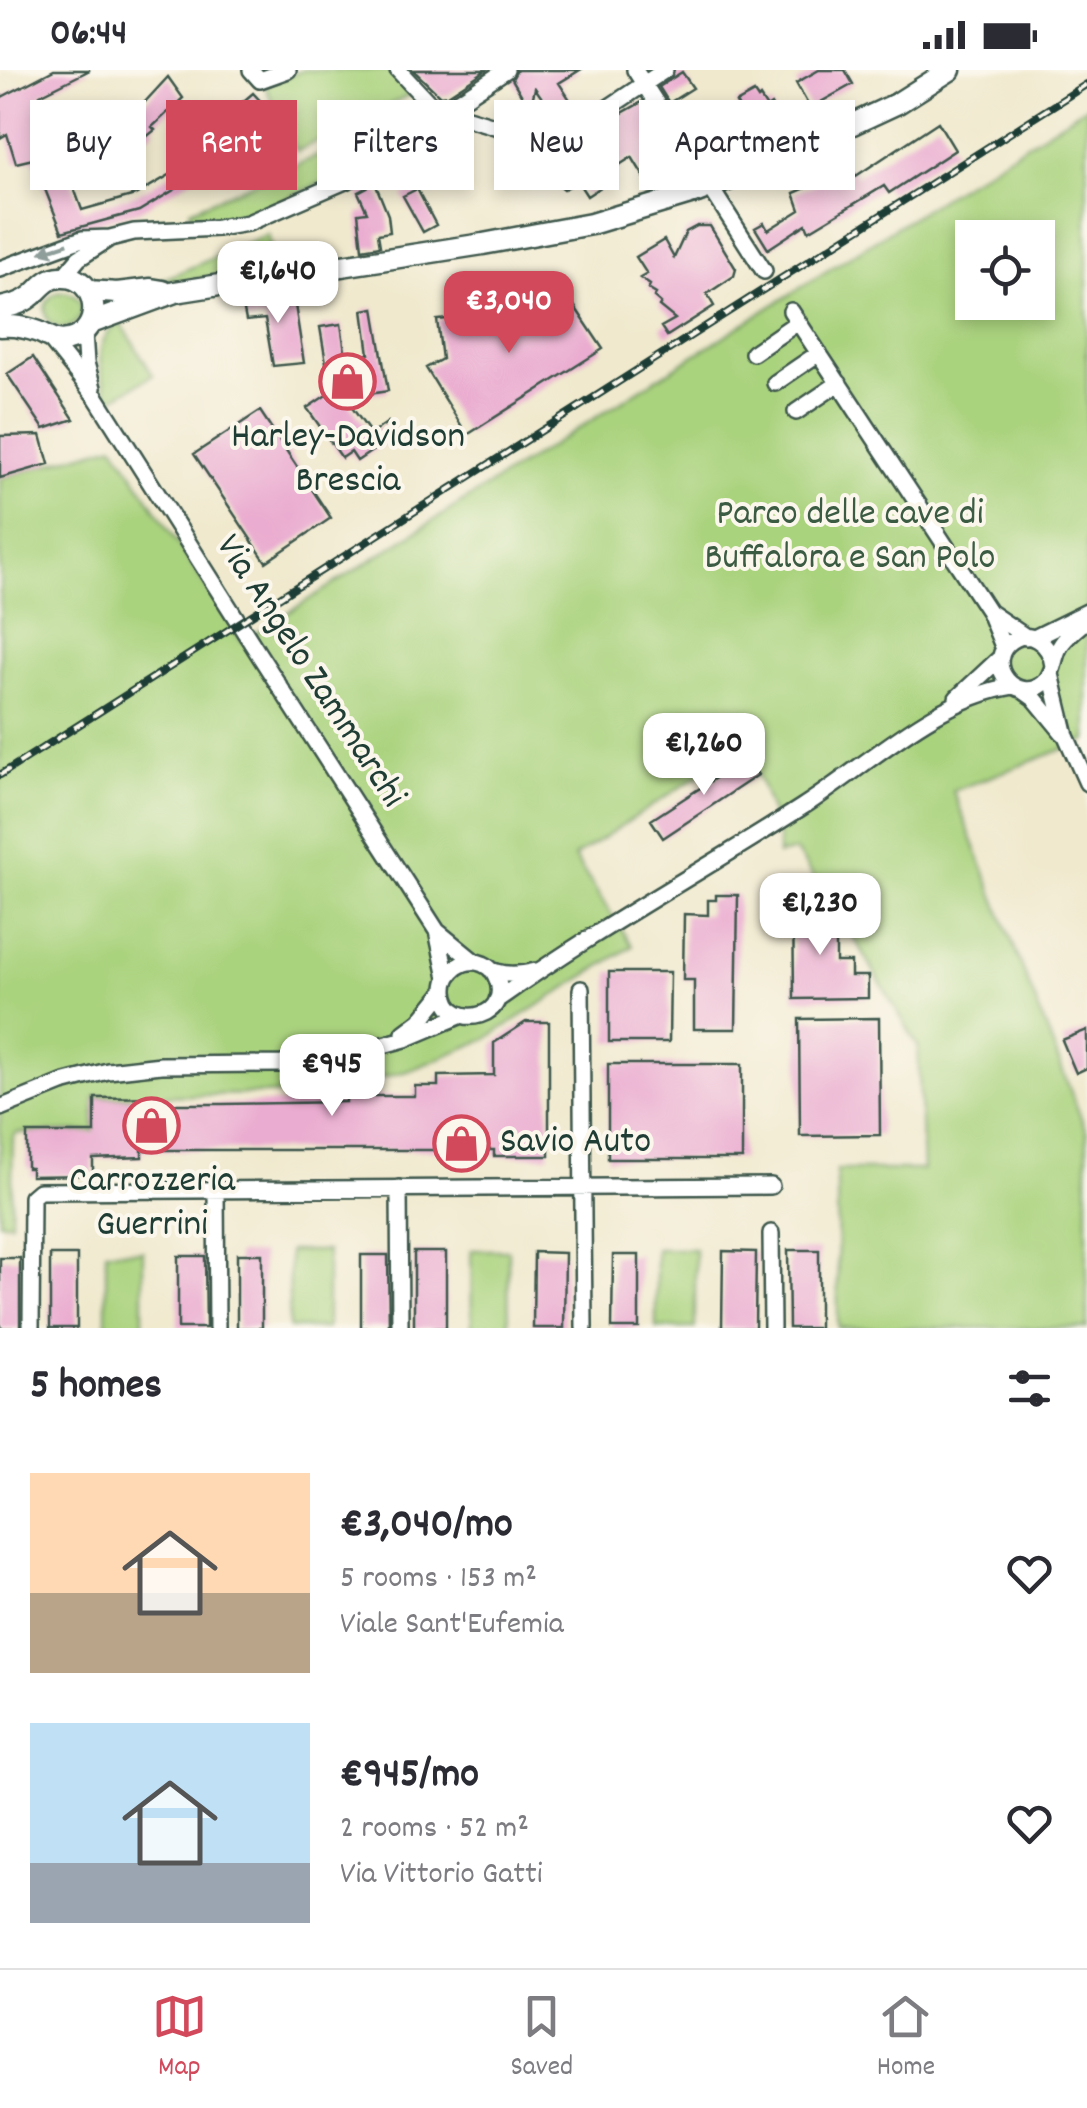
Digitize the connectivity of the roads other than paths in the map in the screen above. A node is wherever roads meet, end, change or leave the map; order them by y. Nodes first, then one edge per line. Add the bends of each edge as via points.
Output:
1 (288, 70) edge
2 (398, 70) edge
3 (506, 70) edge
4 (665, 70) edge
5 (950, 70) edge
6 (256, 77) edge
7 (639, 77) edge
8 (426, 100) edge
9 (460, 100) edge
10 (654, 100) edge
11 (474, 119) edge
12 (855, 124) edge
13 (325, 190) edge
14 (702, 190) edge
15 (714, 190) edge
16 (110, 238) junction
17 (0, 269) edge
18 (764, 271) dead end
19 (79, 284) junction
20 (175, 292) junction
21 (34, 295) junction
22 (0, 308) edge
23 (0, 326) edge
24 (88, 328) junction
25 (44, 335) junction
26 (819, 353) junction
27 (753, 354) dead end
28 (775, 383) dead end
29 (839, 383) junction
30 (96, 397) junction
31 (796, 412) dead end
32 (989, 612) junction
33 (1087, 612) edge
34 (1087, 620) edge
35 (1030, 637) junction
36 (1002, 653) junction
37 (1052, 670) junction
38 (1017, 688) junction
39 (935, 717) junction
40 (1066, 736) junction
41 (1087, 783) edge
42 (438, 931) junction
43 (475, 962) junction
44 (540, 970) junction
45 (493, 972) junction
46 (446, 984) junction
47 (581, 988) dead end
48 (497, 1000) junction
49 (462, 1015) junction
50 (388, 1043) junction
51 (0, 1108) edge
52 (771, 1186) dead end
53 (399, 1188) junction
54 (583, 1188) junction
55 (216, 1190) junction
56 (772, 1233) dead end
57 (32, 1328) edge
58 (217, 1328) edge
59 (400, 1328) edge
60 (584, 1328) edge
61 (772, 1328) edge

1 - 6 street
2 - 8 street
3 - 9 street
4 - 7 street
5 - 12 main road
7 - 10 street
7 - 11 street via 596,116 554,131 508,130
13 - 16 street via 248,223
14 - 20 main road via 591,224
15 - 18 street
16 -> 17 street via 82,239
16 - 19 street via 88,252
19 - 20 main road via 117,293
19 - 21 main road via 46,282
19 - 24 main road via 94,310
20 - 24 main road
21 - 22 main road
21 - 25 main road via 31,315
23 - 25 main road
24 - 25 main road via 63,341
24 - 30 street, Via Angelo Zammarchi
25 - 30 street, Via Angelo Zammarchi
26 - 27 street via 795,316
26 - 28 street
26 - 29 street
29 - 31 street
29 - 32 street
30 - 42 street, Via Angelo Zammarchi
32 - 35 street
32 - 36 street
33 - 35 street
34 - 37 street via 1061,644
35 - 36 street via 1010,642
35 - 37 street via 1048,648
36 - 38 street via 1002,674
36 - 39 street
37 - 38 street via 1038,687
37 - 40 street
38 - 39 street via 986,692
38 - 40 street
39 - 44 street
40 - 41 street
42 - 43 street, Via Angelo Zammarchi
42 - 46 street, Via Angelo Zammarchi
43 - 45 street
43 - 46 street via 451,972
44 - 45 street
44 - 48 street
45 - 48 street
46 - 49 street via 448,1002
46 - 50 street via 420,1021
47 - 54 street
48 - 49 street via 483,1015
49 - 50 street
50 - 51 street via 282,1064 108,1071
52 - 54 street
53 - 54 street
53 - 55 street
53 - 59 street
54 - 60 street
55 - 57 street via 35,1193
55 - 58 street
56 - 61 street

